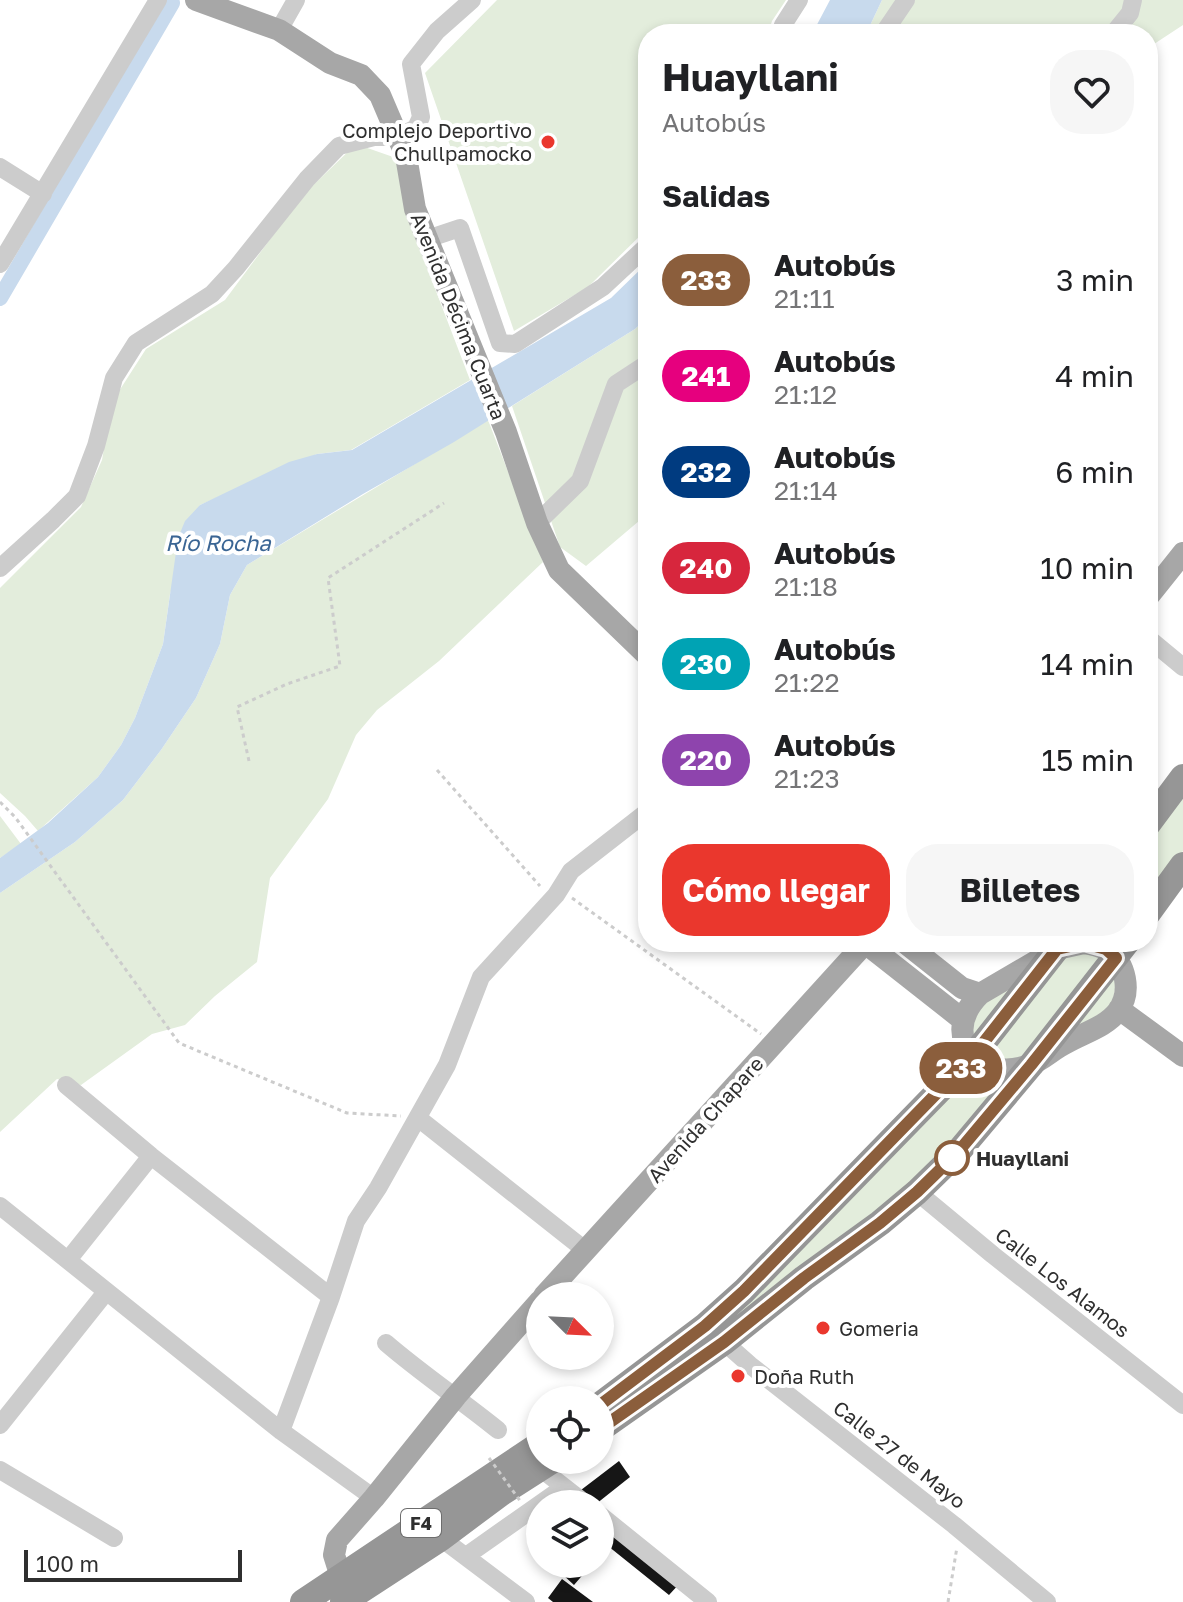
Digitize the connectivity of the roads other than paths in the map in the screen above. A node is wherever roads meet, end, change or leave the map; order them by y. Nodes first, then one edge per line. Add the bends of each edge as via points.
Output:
1 (158, 0) edge
2 (198, 0) edge
3 (296, 0) edge
4 (472, 0) edge
5 (799, 0) edge
6 (906, 0) edge
7 (1133, 0) edge
8 (784, 24) edge
9 (890, 24) edge
10 (1121, 24) edge
11 (279, 30) junction
12 (398, 137) junction
13 (0, 167) edge
14 (43, 194) junction
15 (427, 239) junction
16 (638, 254) edge
17 (0, 264) edge
18 (638, 370) edge
19 (537, 523) junction
20 (1183, 553) edge
21 (0, 568) edge
22 (1158, 584) edge
23 (638, 646) edge
24 (1158, 646) edge
25 (1183, 667) edge
26 (1183, 777) edge
27 (1158, 811) edge
28 (638, 819) edge
29 (1183, 865) edge
30 (1158, 899) edge
31 (857, 952) edge
32 (877, 952) edge
33 (917, 952) edge
34 (1050, 952) edge
35 (1055, 952) edge
36 (1119, 952) edge
37 (1121, 952) edge
38 (980, 994) junction
39 (1119, 1009) junction
40 (963, 1020) junction
41 (973, 1056) junction
42 (1183, 1056) edge
43 (1031, 1065) junction
44 (66, 1085) dead end
45 (418, 1118) junction
46 (151, 1156) junction
47 (917, 1192) junction
48 (0, 1206) edge
49 (585, 1250) junction
50 (68, 1260) junction
51 (556, 1282) edge
52 (106, 1292) junction
53 (331, 1297) junction
54 (526, 1317) edge
55 (724, 1342) junction
56 (386, 1343) dead end
57 (614, 1394) edge
58 (456, 1396) junction
59 (1183, 1405) edge
60 (614, 1419) edge
61 (0, 1425) edge
62 (498, 1430) dead end
63 (281, 1431) junction
64 (526, 1469) edge
65 (0, 1470) edge
66 (526, 1472) edge
67 (555, 1474) edge
68 (564, 1487) junction
69 (568, 1490) edge
70 (374, 1498) junction
71 (614, 1526) edge
72 (114, 1538) dead end
73 (441, 1538) junction
74 (466, 1556) junction
75 (342, 1589) edge
76 (303, 1602) edge
77 (526, 1602) edge
78 (708, 1602) edge
79 (1047, 1602) edge

1 - 14 street
2 - 11 main road, Avenida Décima Cuarta
3 - 11 street
4 - 12 street via 411,64 421,117 416,128
5 - 8 street
6 - 9 street
7 - 10 street
11 - 12 main road, Avenida Décima Cuarta via 330,63 361,75 380,95
12 - 15 main road, Avenida Décima Cuarta
12 - 21 street via 339,146 212,294 136,343 114,378 77,496
13 - 14 street
14 - 17 street
15 - 16 street via 460,228 500,343 515,344 603,287
15 - 19 main road, Avenida Décima Cuarta
18 - 19 street via 616,384 580,481
19 - 23 main road, Avenida Décima Cuarta via 559,570
20 - 22 main road
24 - 25 street
26 - 27 highway
28 - 45 street via 571,871 481,977 447,1065
29 - 30 highway
31 - 49 main road, Avenida Chapare
32 - 40 main road
33 - 38 main road via 962,988
34 - 38 main road
35 - 41 highway
36 - 43 highway
37 - 39 main road via 1126,993
38 - 40 main road
39 - 42 main road
39 - 43 main road
40 - 41 main road via 963,1036
41 - 43 main road via 1001,1070
41 - 57 highway via 744,1291
43 - 47 highway
44 - 46 street
45 - 49 street
45 - 53 street via 356,1221
46 - 50 street
46 - 53 street
47 - 55 highway
47 - 59 street, Calle Los Alamos
48 - 50 street
49 - 51 main road, Avenida Chapare
50 - 52 street
52 - 61 street
52 - 63 street
53 - 63 street
54 - 58 main road
55 - 60 highway
55 - 79 street, Calle 27 de Mayo
56 - 58 street
58 - 62 street
58 - 70 main road
63 - 70 street
64 - 75 highway, F4
65 - 72 street
66 - 73 highway, F4
67 - 68 street
68 - 69 street
68 - 74 street
70 - 75 main road via 337,1540 334,1555
71 - 78 street
73 - 74 street
73 - 75 highway, F4
74 - 77 street
75 - 76 highway, F4

